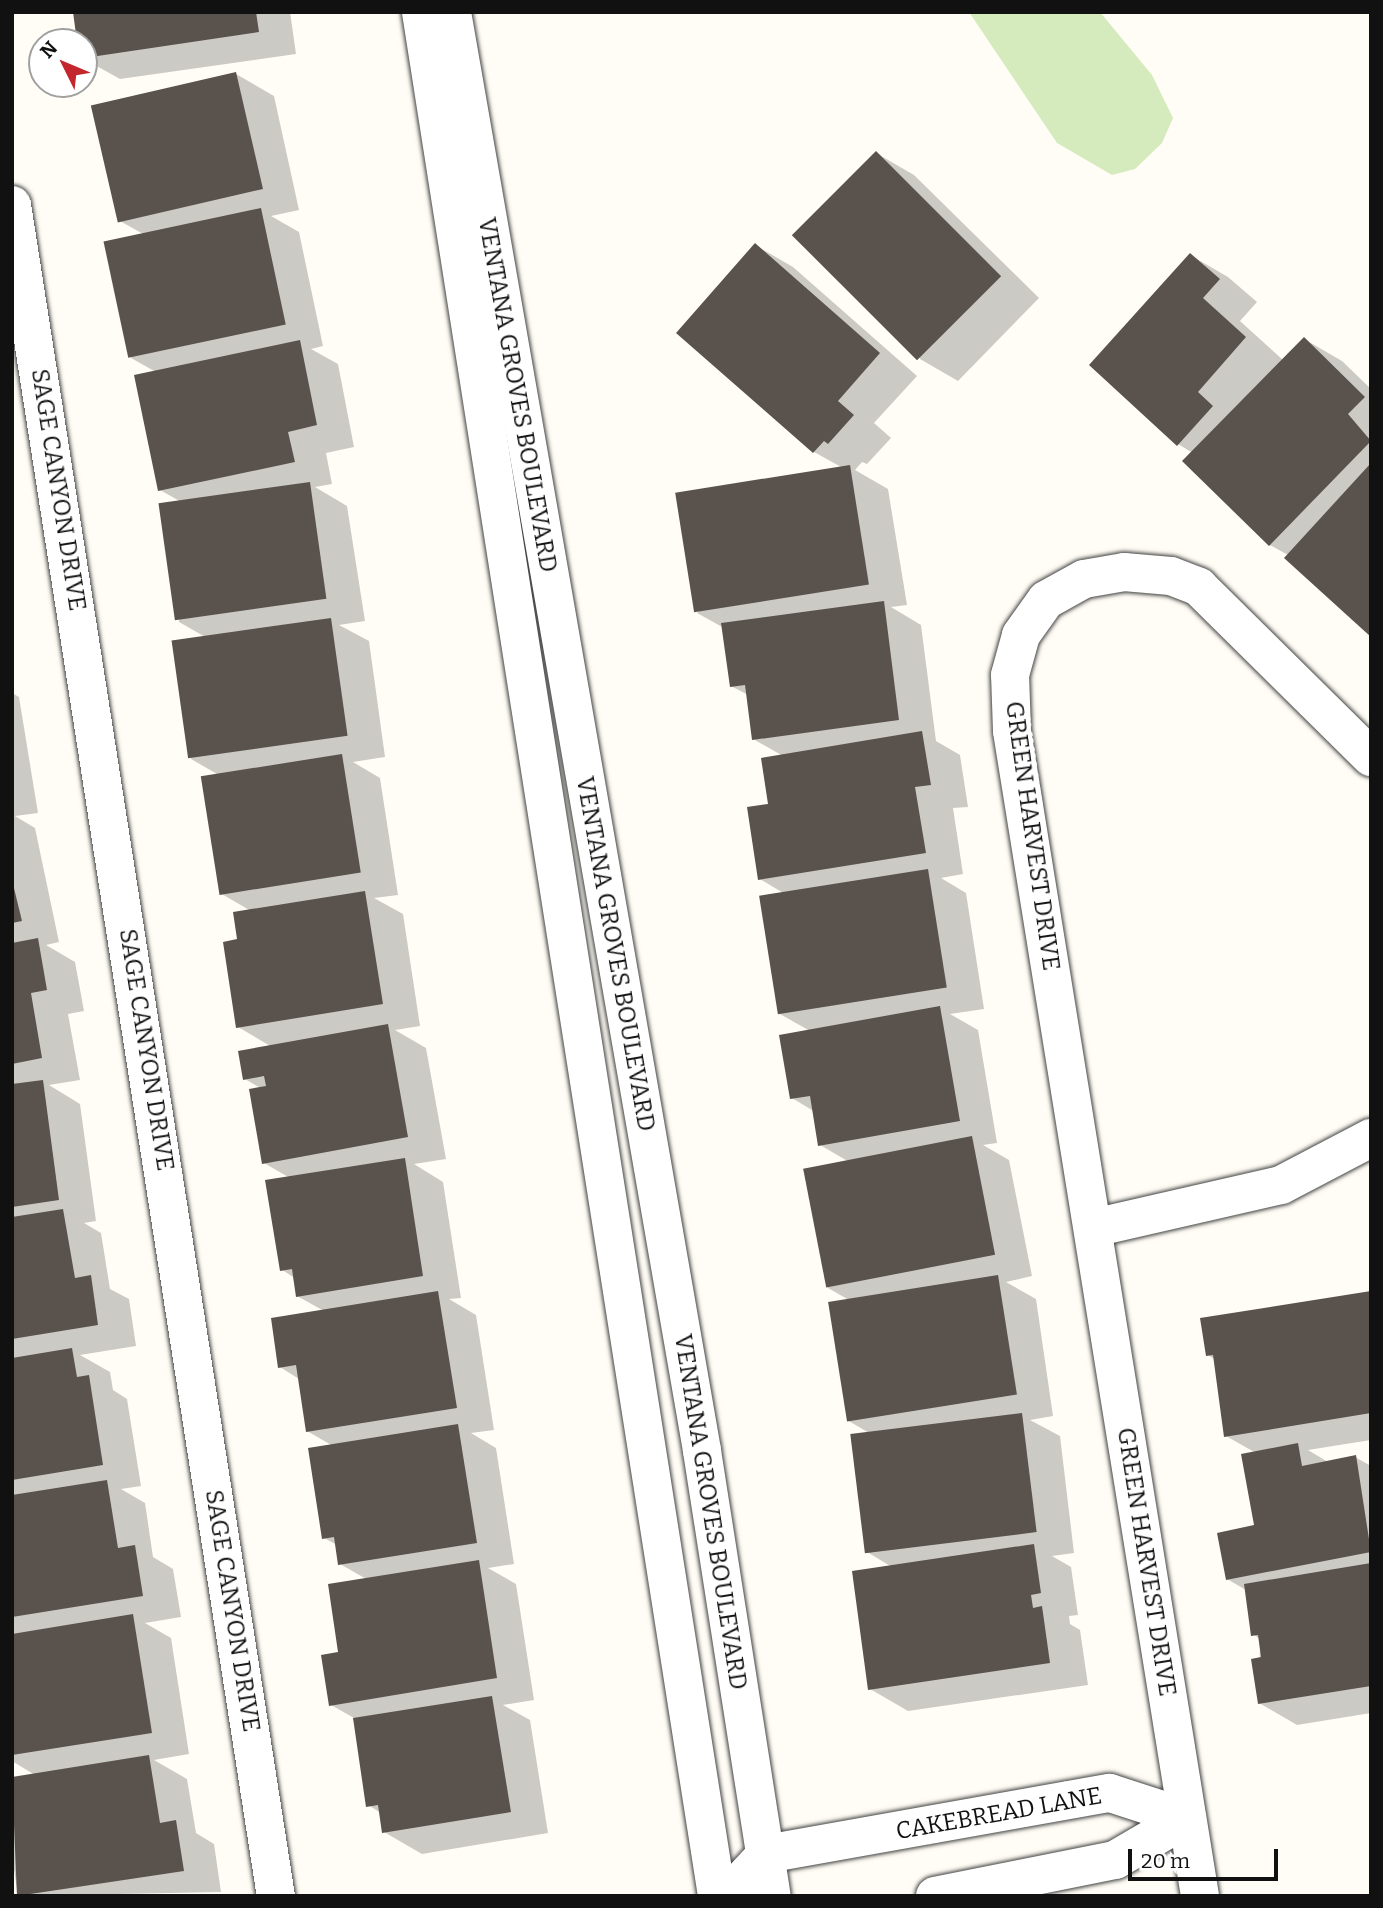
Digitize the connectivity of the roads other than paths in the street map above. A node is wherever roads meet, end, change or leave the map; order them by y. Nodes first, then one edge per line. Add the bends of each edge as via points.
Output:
1 (421, 12) edge
2 (452, 12) edge
3 (12, 205) edge
4 (1371, 757) edge
5 (1371, 1138) edge
6 (1093, 1228) junction
7 (1188, 1818) junction
8 (766, 1854) junction
9 (276, 1896) edge
10 (717, 1896) edge
11 (727, 1896) edge
12 (772, 1896) edge
13 (935, 1896) edge
14 (1200, 1896) edge

1 - 10 street, VENTANA GROVES BOULEVARD
2 - 8 street, VENTANA GROVES BOULEVARD via 702,1451
3 - 9 street, SAGE CANYON DRIVE
4 - 6 street, GREEN HARVEST DRIVE via 1199,587 1171,576 1124,572 1084,579 1046,600 1021,635 1010,675 1012,731
5 - 6 street via 1281,1185
6 - 7 street, GREEN HARVEST DRIVE
7 - 8 street, CAKEBREAD LANE via 1110,1793
7 - 13 street via 1115,1860
7 - 14 street, GREEN HARVEST DRIVE
8 - 11 street
8 - 12 street, VENTANA GROVES BOULEVARD

